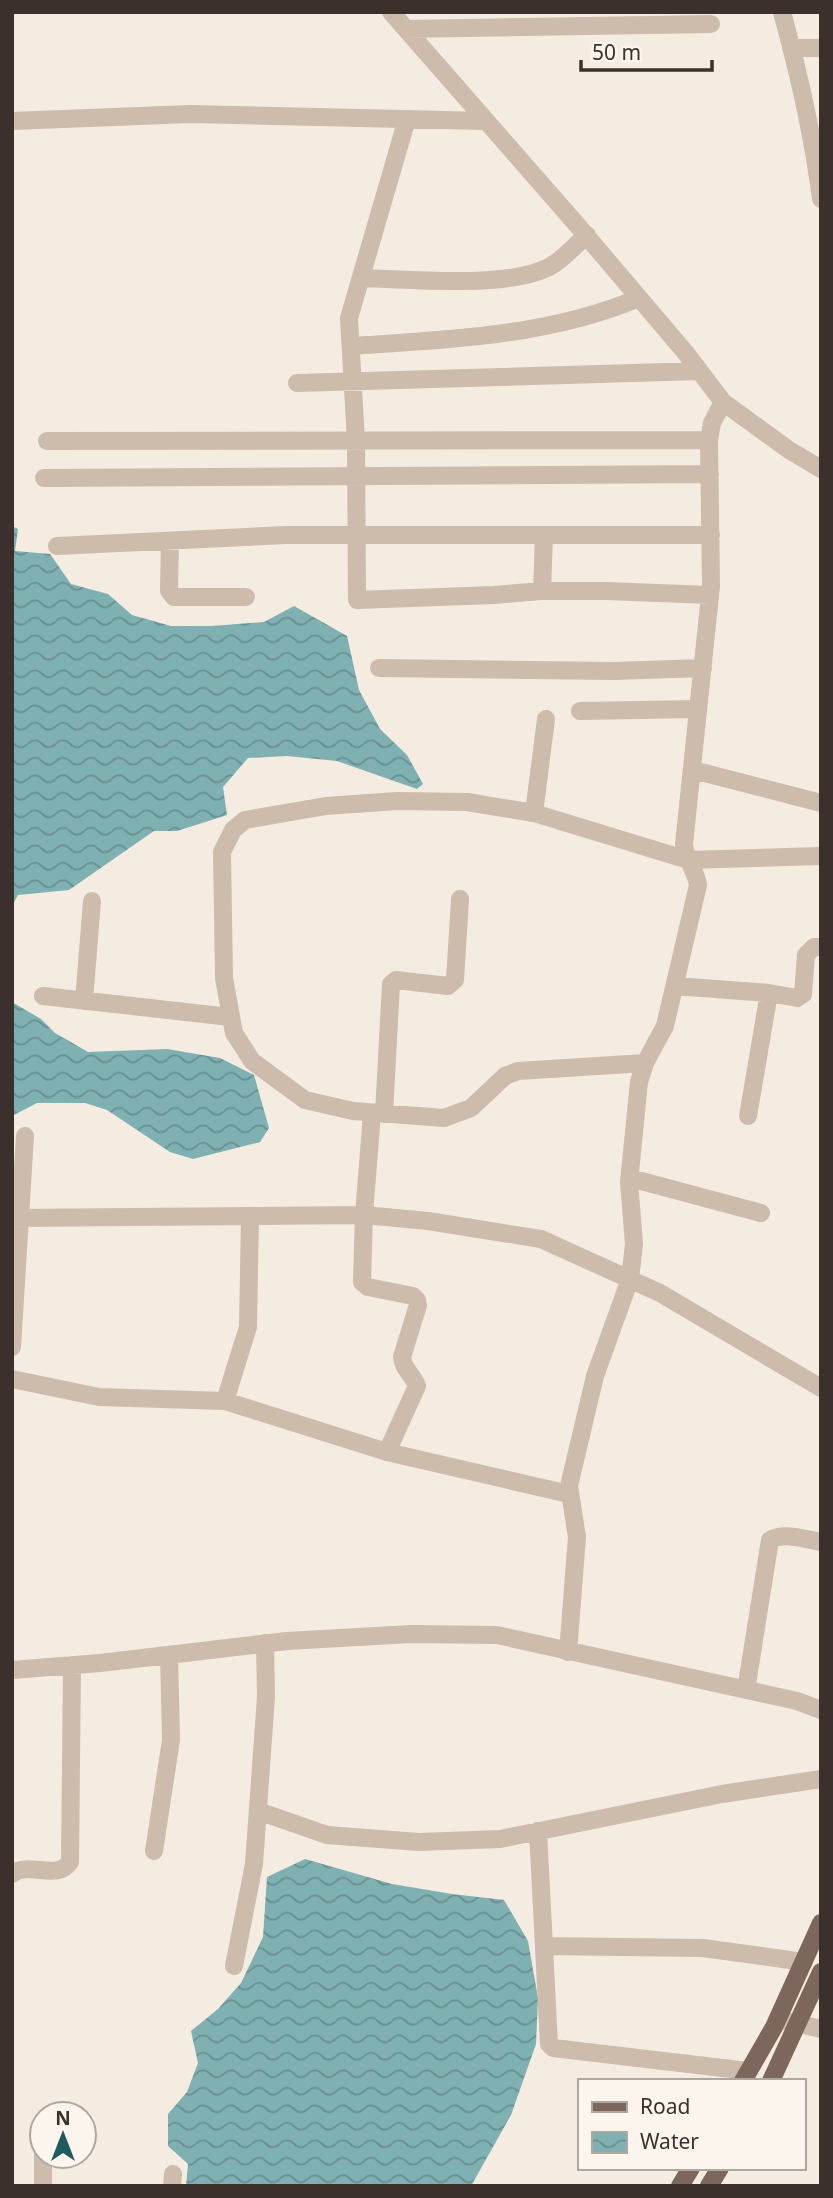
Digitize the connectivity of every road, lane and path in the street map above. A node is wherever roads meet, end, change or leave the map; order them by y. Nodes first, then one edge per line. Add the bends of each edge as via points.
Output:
1 (391, 12) edge
2 (782, 12) edge
3 (710, 24) dead end
4 (406, 29) junction
5 (792, 48) junction
6 (821, 48) edge
7 (813, 104) edge
8 (407, 119) junction
9 (12, 121) edge
10 (486, 121) junction
11 (821, 199) edge
12 (586, 236) junction
13 (361, 278) junction
14 (639, 298) junction
15 (351, 346) junction
16 (699, 371) junction
17 (353, 381) junction
18 (297, 383) dead end
19 (723, 402) junction
20 (709, 440) junction
21 (47, 441) dead end
22 (356, 441) junction
23 (821, 469) edge
24 (710, 474) junction
25 (355, 475) junction
26 (44, 478) dead end
27 (357, 535) junction
28 (544, 535) junction
29 (710, 535) junction
30 (170, 541) junction
31 (57, 545) dead end
32 (542, 591) junction
33 (710, 595) junction
34 (246, 597) dead end
35 (379, 668) dead end
36 (703, 668) junction
37 (698, 709) junction
38 (580, 711) dead end
39 (545, 719) dead end
40 (693, 770) junction
41 (821, 803) edge
42 (534, 813) junction
43 (821, 856) edge
44 (688, 860) junction
45 (460, 899) dead end
46 (92, 901) dead end
47 (821, 947) edge
48 (675, 986) junction
49 (769, 993) junction
50 (43, 996) dead end
51 (84, 1001) junction
52 (230, 1017) junction
53 (645, 1063) junction
54 (378, 1113) junction
55 (748, 1116) dead end
56 (25, 1136) dead end
57 (630, 1178) junction
58 (761, 1213) dead end
59 (364, 1215) junction
60 (250, 1217) junction
61 (16, 1218) edge
62 (630, 1279) junction
63 (12, 1347) edge
64 (12, 1379) edge
65 (821, 1388) edge
66 (225, 1401) junction
67 (387, 1451) junction
68 (569, 1494) junction
69 (821, 1542) edge
70 (265, 1643) junction
71 (568, 1652) junction
72 (169, 1655) junction
73 (72, 1665) junction
74 (12, 1670) edge
75 (746, 1690) junction
76 (821, 1710) edge
77 (821, 1779) edge
78 (258, 1811) junction
79 (538, 1831) junction
80 (154, 1850) dead end
81 (12, 1874) edge
82 (821, 1923) edge
83 (544, 1946) junction
84 (804, 1962) junction
85 (234, 1966) dead end
86 (821, 1972) edge
87 (778, 2019) junction
88 (797, 2023) junction
89 (821, 2029) edge
90 (745, 2076) edge
91 (772, 2079) edge
92 (690, 2170) edge
93 (719, 2170) edge
94 (680, 2186) edge
95 (709, 2186) edge

1 - 4 street
2 - 5 street
3 - 4 street
4 - 10 street
5 - 6 street
5 - 7 street
7 - 11 street
8 - 9 street via 190,114
8 - 10 street
8 - 13 street
10 - 12 street
12 - 13 street via 550,267 526,275 450,281
12 - 14 street
13 - 15 street via 349,318
14 - 15 street via 527,329 450,340
14 - 16 street
15 - 17 street
16 - 17 street
16 - 19 street
17 - 18 street
17 - 22 street
19 - 20 street
19 - 23 street
20 - 22 street
20 - 24 street
21 - 22 street
22 - 25 street
24 - 25 street
24 - 29 street
25 - 26 street
25 - 27 street
27 - 28 street
27 - 30 street
27 - 32 street via 357,600
28 - 29 street
28 - 32 street
29 - 33 street
30 - 31 street
30 - 34 street via 169,591 174,597
32 - 33 street
33 - 36 street
35 - 36 street
36 - 37 street
37 - 38 street
37 - 40 street
39 - 42 street
40 - 41 street
40 - 44 street via 684,844
42 - 44 street
42 - 52 street via 467,802 397,801 326,806 246,820 233,830 222,852 224,978
43 - 44 street
44 - 48 street via 698,885
45 - 54 street via 452,985 396,980 389,990
46 - 51 street
47 - 49 street via 806,954 801,997
48 - 49 street
48 - 53 street via 665,1027
49 - 55 street
50 - 51 street
51 - 52 street
52 - 54 street via 234,1033 252,1061 305,1100
53 - 54 street via 518,1071 505,1076 471,1108 444,1118
53 - 57 street via 636,1098
54 - 59 street
56 - 61 street
57 - 58 street
57 - 62 street via 634,1244
59 - 60 street
59 - 62 street via 541,1239
59 - 67 street via 362,1282 412,1296 418,1305 402,1357 417,1386
60 - 61 street
60 - 66 street via 248,1327
61 - 63 street
62 - 65 street
62 - 68 street via 595,1376
64 - 66 street via 99,1397
66 - 67 street
67 - 68 street
68 - 71 street via 577,1537
69 - 75 street via 785,1536 771,1540
70 - 71 street via 411,1634 497,1636
70 - 72 street
70 - 78 street
71 - 75 street
72 - 73 street
72 - 80 street via 171,1740
73 - 74 street
73 - 81 street via 70,1863 59,1870 22,1868
75 - 76 street
77 - 79 street
78 - 79 street via 327,1835 376,1840 500,1839
78 - 85 street via 254,1864
79 - 83 street
82 - 84 main road
83 - 84 street via 703,1948
83 - 90 street via 548,2039 553,2048
84 - 87 main road
86 - 88 main road
87 - 88 street
87 - 90 main road
88 - 89 street
88 - 91 main road
92 - 94 main road
93 - 95 main road

